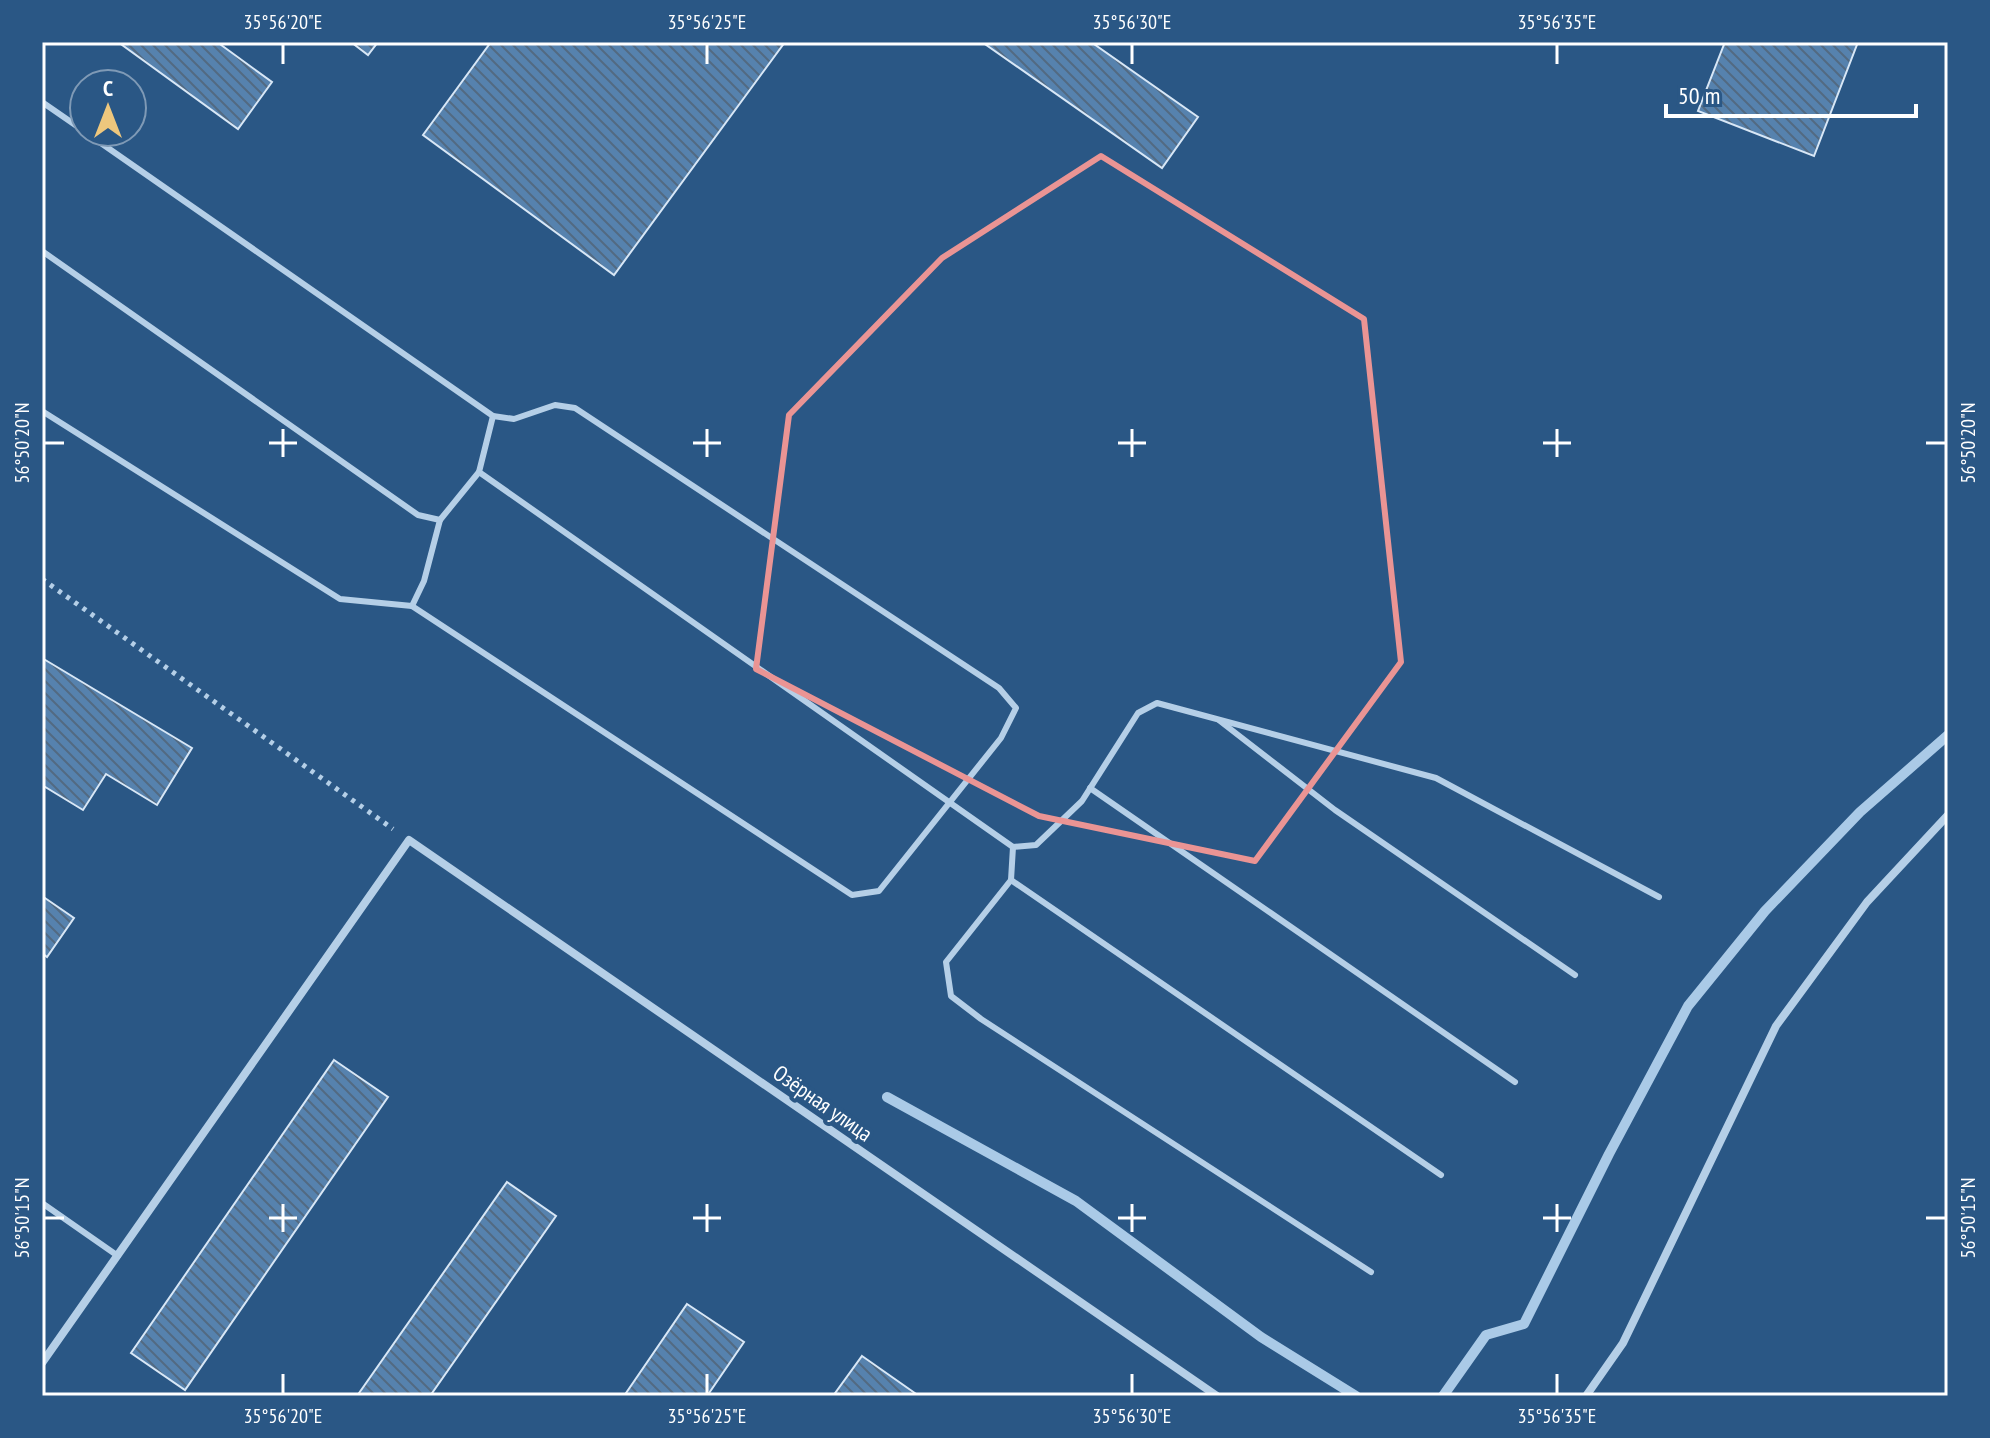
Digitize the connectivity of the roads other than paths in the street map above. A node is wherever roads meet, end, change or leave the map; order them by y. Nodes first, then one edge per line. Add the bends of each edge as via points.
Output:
1 (42, 102) edge
2 (68, 120) edge
3 (108, 148) edge
4 (42, 251) edge
5 (42, 411) edge
6 (493, 416) junction
7 (479, 472) junction
8 (440, 520) junction
9 (412, 606) junction
10 (1217, 719) junction
11 (1090, 788) junction
12 (949, 801) junction
13 (1948, 815) edge
14 (1013, 847) junction
15 (1011, 880) junction
16 (1659, 897) dead end
17 (1575, 975) dead end
18 (1515, 1082) dead end
19 (1441, 1175) dead end
20 (42, 1203) edge
21 (118, 1256) junction
22 (1371, 1272) dead end
23 (42, 1363) edge
24 (1217, 1396) edge
25 (1586, 1396) edge

1 - 2 lane
3 - 6 lane
4 - 8 lane via 418,515
5 - 9 lane via 340,599
6 - 7 lane
6 - 12 lane via 514,419 555,405 575,408 999,688 1016,708 1001,738
7 - 8 lane
7 - 12 lane
8 - 9 lane
9 - 12 lane via 852,895 879,891
10 - 11 lane via 1157,703 1138,713
10 - 16 lane via 1436,778
10 - 17 lane via 1335,810
11 - 14 lane via 1036,845
11 - 18 lane
12 - 14 lane
13 - 25 street via 1867,902 1776,1026 1623,1343
14 - 15 lane
15 - 19 lane
15 - 22 lane via 946,962 951,996
20 - 21 lane
21 - 23 street
21 - 24 street, Озёрная улица via 409,840

